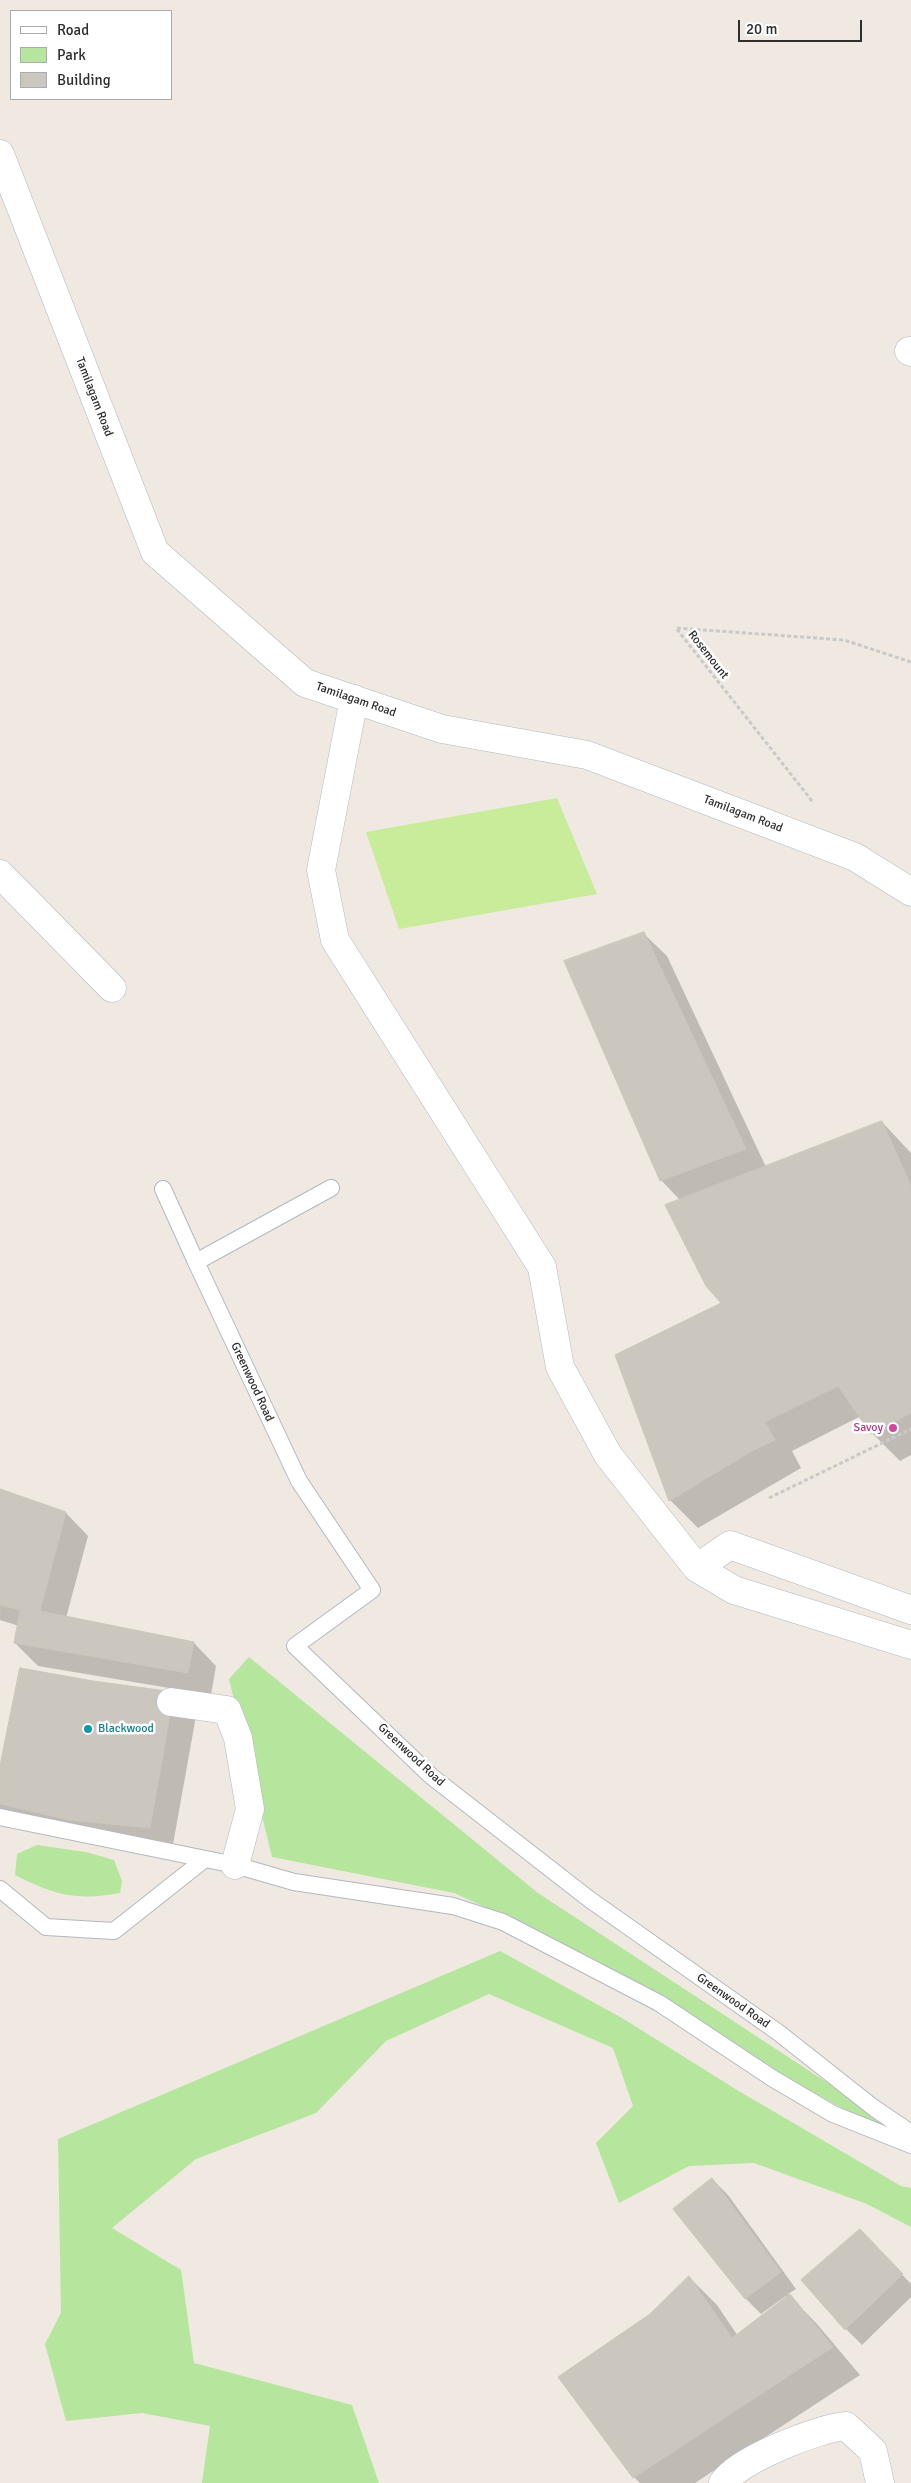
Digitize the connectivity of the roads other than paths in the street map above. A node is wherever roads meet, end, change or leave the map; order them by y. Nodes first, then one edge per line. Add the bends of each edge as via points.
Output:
1 (0, 154) edge
2 (354, 699) junction
3 (0, 874) edge
4 (911, 892) edge
5 (112, 988) dead end
6 (331, 1188) dead end
7 (163, 1189) dead end
8 (196, 1262) junction
9 (697, 1568) junction
10 (911, 1610) edge
11 (911, 1645) edge
12 (171, 1702) dead end
13 (0, 1817) edge
14 (205, 1859) junction
15 (235, 1865) junction
16 (0, 1889) edge
17 (911, 2133) edge
18 (911, 2145) edge
19 (723, 2483) edge
20 (880, 2483) edge

1 - 2 street, Tamilagam Road via 155,552 304,682
2 - 4 street, Tamilagam Road via 442,729 587,755 855,857
2 - 9 street via 321,870 335,940 542,1267 560,1367 608,1455
3 - 5 street
6 - 8 lane
7 - 8 lane, Greenwood Road
8 - 17 lane, Greenwood Road via 299,1481 372,1590 295,1646 431,1776 589,1899 778,2033
9 - 10 street via 730,1545
9 - 11 street via 734,1590
12 - 15 street via 227,1710 238,1738 250,1809
13 - 14 lane
14 - 15 lane
14 - 16 lane via 114,1931 46,1927
15 - 18 lane via 294,1882 453,1906 502,1922 659,2003 833,2114
19 - 20 street via 751,2460 828,2427 846,2426 873,2451

